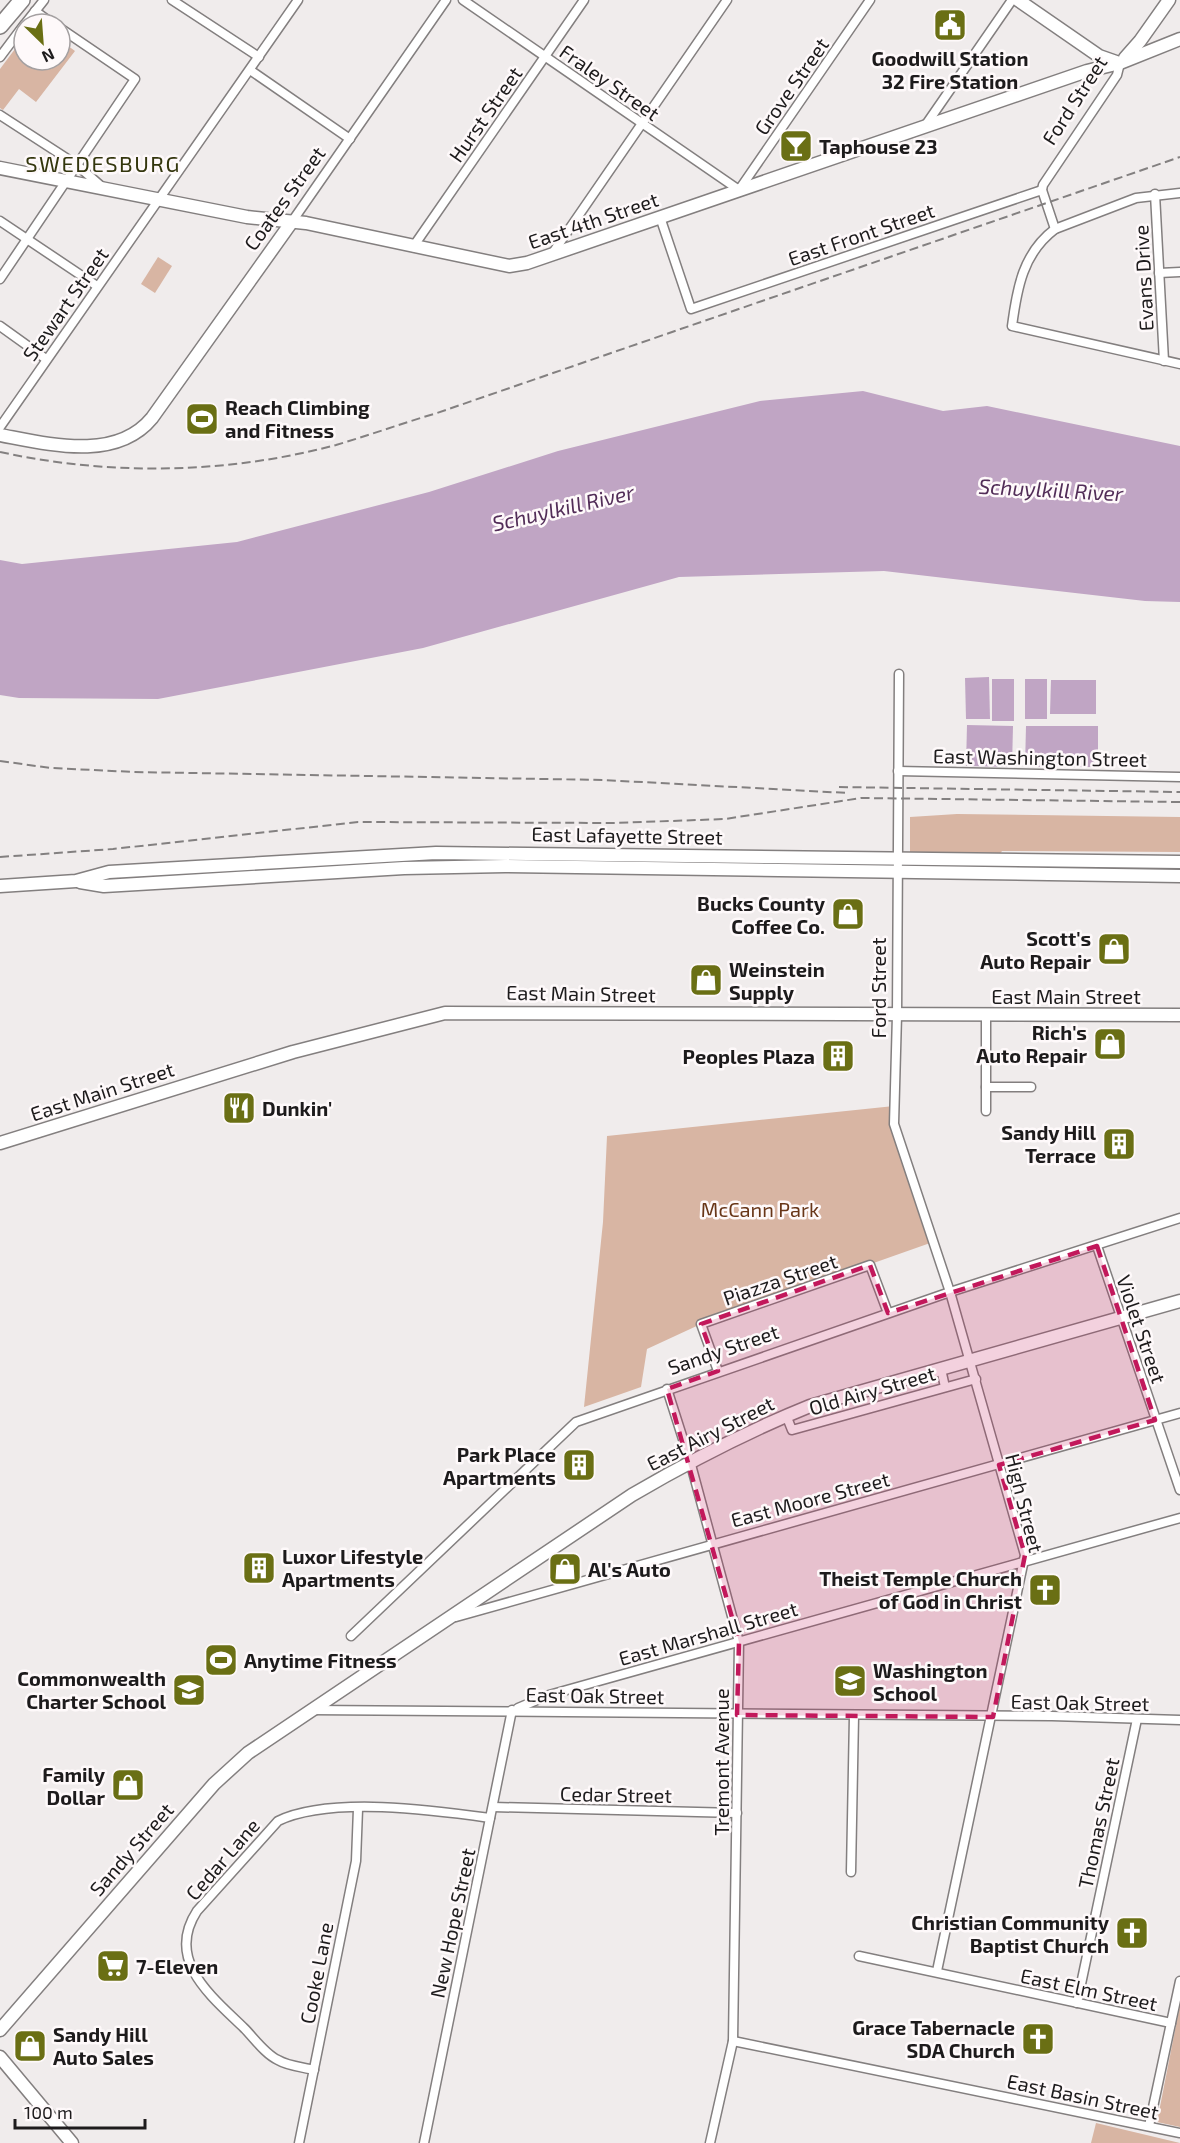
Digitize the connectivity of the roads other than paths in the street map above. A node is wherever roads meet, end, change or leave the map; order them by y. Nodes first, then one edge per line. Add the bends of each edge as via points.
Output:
1 (22, 0) edge
2 (44, 0) edge
3 (172, 0) edge
4 (298, 0) edge
5 (446, 0) edge
6 (463, 0) edge
7 (584, 0) edge
8 (727, 0) edge
9 (870, 0) edge
10 (1012, 0) edge
11 (1018, 0) edge
12 (1169, 0) edge
13 (35, 11) edge
14 (0, 26) edge
15 (72, 36) edge
16 (1180, 39) edge
17 (12, 42) edge
18 (545, 56) junction
19 (0, 57) edge
20 (259, 57) junction
21 (1120, 63) junction
22 (250, 70) junction
23 (0, 115) edge
24 (642, 123) junction
25 (924, 127) junction
26 (350, 139) junction
27 (77, 165) junction
28 (0, 168) edge
29 (66, 181) junction
30 (105, 189) junction
31 (739, 190) junction
32 (1042, 190) junction
33 (1180, 193) edge
34 (1155, 194) junction
35 (158, 200) junction
36 (660, 217) junction
37 (0, 221) edge
38 (291, 223) junction
39 (1055, 229) junction
40 (27, 239) junction
41 (413, 247) junction
42 (551, 255) junction
43 (1180, 272) edge
44 (1159, 273) junction
45 (0, 279) edge
46 (97, 286) junction
47 (0, 326) edge
48 (46, 359) junction
49 (1164, 361) junction
50 (1180, 364) edge
51 (0, 427) edge
52 (0, 435) edge
53 (899, 674) dead end
54 (898, 771) junction
55 (1180, 777) edge
56 (898, 859) junction
57 (1180, 862) edge
58 (898, 872) junction
59 (1180, 876) edge
60 (76, 881) junction
61 (0, 886) edge
62 (1180, 1015) edge
63 (897, 1016) junction
64 (986, 1016) junction
65 (986, 1087) junction
66 (1031, 1087) dead end
67 (986, 1111) dead end
68 (0, 1143) edge
69 (1180, 1218) edge
70 (1097, 1246) junction
71 (950, 1292) junction
72 (1180, 1301) edge
73 (888, 1313) junction
74 (1121, 1317) junction
75 (970, 1360) junction
76 (940, 1369) junction
77 (718, 1371) junction
78 (976, 1378) junction
79 (945, 1387) junction
80 (667, 1389) junction
81 (1180, 1413) edge
82 (786, 1416) junction
83 (1155, 1420) junction
84 (690, 1461) junction
85 (999, 1465) junction
86 (1180, 1490) edge
87 (1180, 1518) edge
88 (712, 1544) junction
89 (1025, 1562) junction
90 (449, 1619) junction
91 (351, 1636) dead end
92 (739, 1642) junction
93 (308, 1710) junction
94 (512, 1710) junction
95 (737, 1715) junction
96 (854, 1716) junction
97 (993, 1717) junction
98 (1137, 1719) junction
99 (1180, 1720) edge
100 (494, 1807) junction
101 (358, 1809) junction
102 (737, 1813) junction
103 (490, 1818) junction
104 (851, 1872) dead end
105 (859, 1956) dead end
106 (937, 1971) junction
107 (1180, 1980) edge
108 (1077, 2003) junction
109 (1171, 2023) junction
110 (0, 2030) edge
111 (733, 2041) junction
112 (1, 2060) edge
113 (314, 2070) junction
114 (1149, 2126) junction
115 (1180, 2133) edge
116 (72, 2143) edge
117 (299, 2143) edge
118 (424, 2143) edge
119 (710, 2143) edge

1 - 14 highway
2 - 13 street
3 - 20 street
4 - 20 street, Stewart Street
5 - 26 street, Coates Street
6 - 18 street, Fraley Street
7 - 18 street, Hurst Street
8 - 24 street
9 - 31 street, Grove Street
10 - 25 street
11 - 21 main road via 1099,56
12 - 21 main road, Ford Street
15 - 27 street via 135,79
16 - 21 main road, East 4th Street
17 - 19 street
18 - 24 street, Fraley Street
18 - 41 street, Hurst Street
20 - 22 street, Stewart Street
21 - 25 main road, East 4th Street
21 - 32 street, Ford Street via 1117,75
22 - 26 street
22 - 35 street, Stewart Street
23 - 27 street
24 - 31 street, Fraley Street
24 - 42 street
25 - 31 main road, East 4th Street
26 - 38 street, Coates Street
27 - 29 street
27 - 30 street
28 - 29 main road, East 4th Street
29 - 30 main road, East 4th Street
29 - 40 street
30 - 35 main road, East 4th Street
31 - 36 main road, East 4th Street
32 - 36 street, East Front Street via 691,309
32 - 39 street
33 - 34 street
34 - 39 street
34 - 44 street, Evans Drive
35 - 38 main road, East 4th Street
35 - 46 street, Stewart Street
36 - 42 main road, East 4th Street
37 - 40 street
38 - 41 main road, East 4th Street
38 - 52 main road, Coates Street via 152,418 129,438 98,446
39 - 49 street via 1026,263 1012,326
40 - 45 street
40 - 46 street
41 - 42 main road, East 4th Street via 500,266
43 - 44 street
44 - 49 street, Evans Drive
46 - 48 street, Stewart Street
47 - 48 street
48 - 51 street, Stewart Street
49 - 50 street
53 - 54 street, Ford Street
54 - 55 street, East Washington Street
54 - 56 street, Ford Street
56 - 57 main road, East Lafayette Street
56 - 58 street, Ford Street
56 - 60 main road, East Lafayette Street via 436,853 109,872
58 - 59 main road, East Lafayette Street
58 - 60 main road, East Lafayette Street via 505,866 404,868 104,886
58 - 63 street, Ford Street
60 - 61 main road, East Lafayette Street
62 - 64 main road, East Main Street
63 - 64 main road, East Main Street
63 - 68 main road, East Main Street via 445,1013 293,1052
63 - 71 street, Ford Street via 894,1124
64 - 65 street
65 - 66 street
65 - 67 street
69 - 70 street, Sandy Street
70 - 71 street, Sandy Street
70 - 74 street, Violet Street
71 - 73 street, Sandy Street
71 - 75 street, High Street
72 - 74 main road, East Airy Street
73 - 77 street, Sandy Street
73 - 77 street, Piazza Street via 870,1265 701,1324
74 - 75 main road, East Airy Street
74 - 83 street, Violet Street
75 - 76 main road, East Airy Street
75 - 78 street, High Street
76 - 79 street
76 - 82 main road, East Airy Street
77 - 80 street, Sandy Street
78 - 79 street, Old Airy Street
78 - 85 street, High Street
79 - 82 street, Old Airy Street via 792,1430
80 - 84 street, Tremont Avenue
80 - 91 street, Sandy Street via 576,1422
81 - 83 street, East Moore Street
82 - 84 main road, East Airy Street
83 - 85 street, East Moore Street
83 - 86 street, Violet Street
84 - 88 street, Tremont Avenue
84 - 90 main road, East Airy Street
85 - 88 street, East Moore Street
85 - 89 street, High Street
87 - 89 street, East Marshall Street
88 - 90 street, East Moore Street
88 - 92 street, Tremont Avenue
89 - 92 street, East Marshall Street
89 - 97 street, High Street
90 - 93 main road, East Airy Street
92 - 94 street, East Marshall Street via 549,1695
92 - 95 street, Tremont Avenue
93 - 94 street, East Marshall Street
93 - 110 main road, Sandy Street via 248,1753 214,1784
94 - 95 street, East Oak Street
94 - 100 street, New Hope Street
95 - 96 street, East Oak Street
95 - 102 street, Tremont Avenue
96 - 97 street, East Oak Street
96 - 104 street
97 - 98 street, East Oak Street
97 - 106 street, High Street
98 - 99 street, East Oak Street
98 - 108 street, Thomas Street
100 - 102 street, Cedar Street
100 - 103 street, New Hope Street
101 - 103 street, Cedar Lane via 432,1810
101 - 113 street, Cooke Lane via 356,1861
101 - 113 street, Cedar Lane via 321,1808 278,1821 197,1911 186,1936 192,1969 202,1987 276,2060
102 - 111 street, Tremont Avenue
103 - 118 street, New Hope Street
105 - 106 street, East Elm Street
106 - 108 street, East Elm Street
107 - 109 street
108 - 109 street, East Elm Street
109 - 114 street
111 - 114 street, East Basin Street
111 - 119 street, Tremont Avenue
112 - 116 main road
113 - 117 street, Cooke Lane
114 - 115 street, East Basin Street

